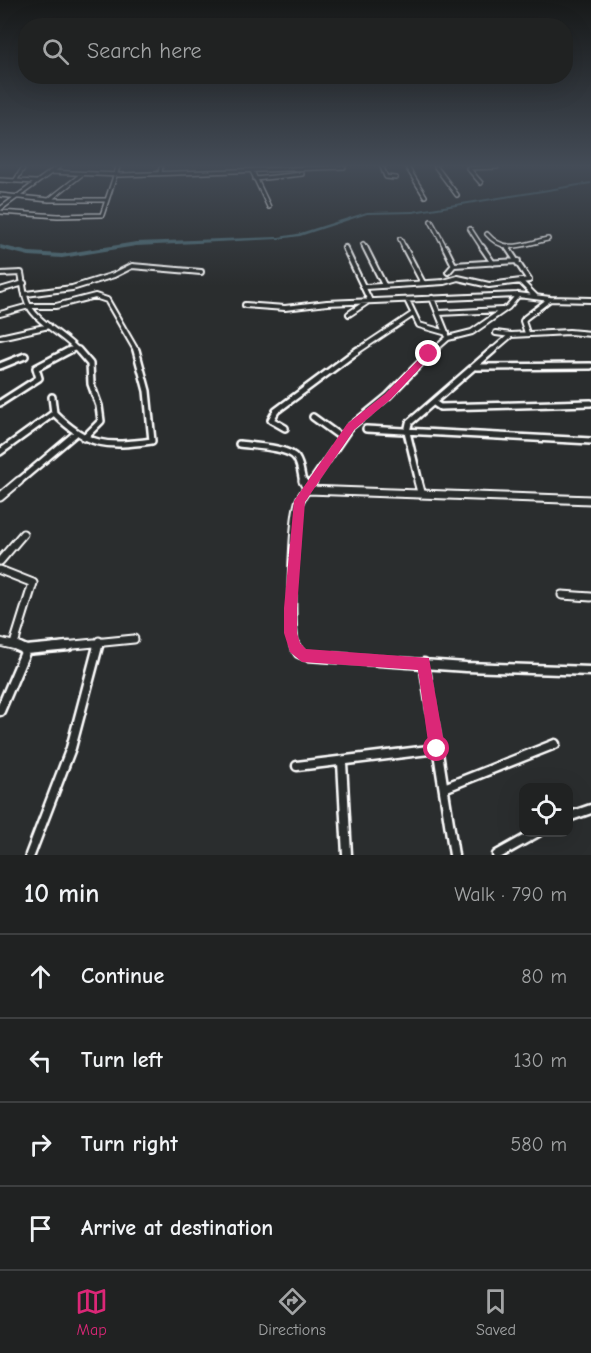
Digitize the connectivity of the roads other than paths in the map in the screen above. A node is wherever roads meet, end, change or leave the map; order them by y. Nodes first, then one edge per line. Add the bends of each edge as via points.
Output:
1 (105, 207) edge
2 (0, 210) edge
3 (431, 221) dead end
4 (470, 230) dead end
5 (487, 234) dead end
6 (400, 238) dead end
7 (548, 239) dead end
8 (363, 244) dead end
9 (507, 247) junction
10 (345, 248) dead end
11 (518, 261) junction
12 (493, 264) junction
13 (454, 265) junction
14 (201, 272) dead end
15 (448, 272) dead end
16 (0, 274) edge
17 (521, 282) junction
18 (24, 283) junction
19 (423, 283) junction
20 (384, 285) junction
21 (365, 286) junction
22 (0, 290) edge
23 (26, 294) junction
24 (518, 295) junction
25 (536, 297) junction
26 (432, 298) junction
27 (550, 299) junction
28 (407, 300) junction
29 (591, 300) edge
30 (369, 301) junction
31 (246, 305) dead end
32 (29, 306) junction
33 (504, 310) junction
34 (439, 313) junction
35 (0, 314) edge
36 (349, 314) dead end
37 (413, 314) junction
38 (48, 326) junction
39 (496, 333) dead end
40 (527, 333) junction
41 (511, 334) junction
42 (591, 334) edge
43 (447, 335) junction
44 (0, 337) edge
45 (75, 348) junction
46 (25, 356) dead end
47 (0, 366) edge
48 (591, 366) edge
49 (476, 367) junction
50 (52, 397) dead end
51 (434, 403) junction
52 (591, 403) edge
53 (0, 404) edge
54 (54, 413) junction
55 (313, 417) dead end
56 (285, 428) dead end
57 (366, 429) dead end
58 (407, 432) junction
59 (75, 434) junction
60 (84, 438) junction
61 (342, 438) junction
62 (591, 441) edge
63 (239, 444) dead end
64 (0, 452) edge
65 (308, 490) junction
66 (421, 492) junction
67 (0, 497) edge
68 (591, 500) edge
69 (23, 534) dead end
70 (0, 561) edge
71 (0, 570) edge
72 (562, 595) dead end
73 (591, 597) edge
74 (134, 639) dead end
75 (99, 641) junction
76 (0, 642) edge
77 (14, 644) junction
78 (26, 650) junction
79 (424, 663) junction
80 (591, 671) edge
81 (0, 711) edge
82 (555, 744) dead end
83 (437, 749) junction
84 (342, 762) junction
85 (297, 766) dead end
86 (444, 788) junction
87 (591, 809) edge
88 (573, 815) edge
89 (529, 837) edge
90 (30, 855) edge
91 (347, 855) edge
92 (454, 855) edge
93 (497, 855) edge

1 - 2 street via 100,216
3 - 13 street
4 - 12 street
5 - 9 street via 499,246
6 - 19 street
7 - 9 street
8 - 20 street
9 - 11 street
10 - 21 street
11 - 12 street
11 - 17 street via 530,279
12 - 13 street
13 - 15 street
14 - 23 street via 132,266 72,288
16 - 18 street via 21,273
17 - 19 street via 485,285 463,278
17 - 25 street
18 - 22 street
18 - 23 street
19 - 20 street
20 - 21 street
21 - 30 street
23 - 32 street
24 - 25 street
24 - 26 street
24 - 33 street
25 - 27 street
26 - 28 street
26 - 34 street
27 - 29 street
27 - 40 street via 525,318
28 - 30 street
28 - 37 street
30 - 31 street via 285,308
30 - 36 street
32 - 35 street
32 - 38 street
32 - 60 street via 56,306 104,297 134,345 152,415 152,441 101,446
33 - 34 street
33 - 43 street via 472,332
34 - 43 street
37 - 43 street via 423,327
37 - 56 street via 276,411 271,420
38 - 44 street
38 - 45 street
39 - 41 street
40 - 41 street
40 - 42 street
41 - 49 street
43 - 61 street
45 - 53 street via 36,368 39,378
45 - 60 street via 90,364 101,421
46 - 47 street
48 - 49 street
49 - 51 street
50 - 54 street
51 - 52 street via 440,407
51 - 58 street via 409,423
54 - 59 street
54 - 64 street
55 - 61 street
57 - 58 street
58 - 62 street
58 - 66 street
59 - 60 street
59 - 67 street
61 - 65 street
63 - 65 street via 293,455
65 - 66 street
65 - 79 street via 299,501 290,608 291,633 297,651 307,656
66 - 68 street
69 - 70 street
71 - 77 street via 33,583
72 - 73 street
74 - 75 street
75 - 78 street
75 - 90 street via 71,748
76 - 77 street
77 - 78 street
78 - 81 street
79 - 80 street
79 - 83 street
82 - 86 street
83 - 84 street
83 - 86 street
84 - 85 street
84 - 91 street
86 - 92 street
87 - 88 street
89 - 93 street

